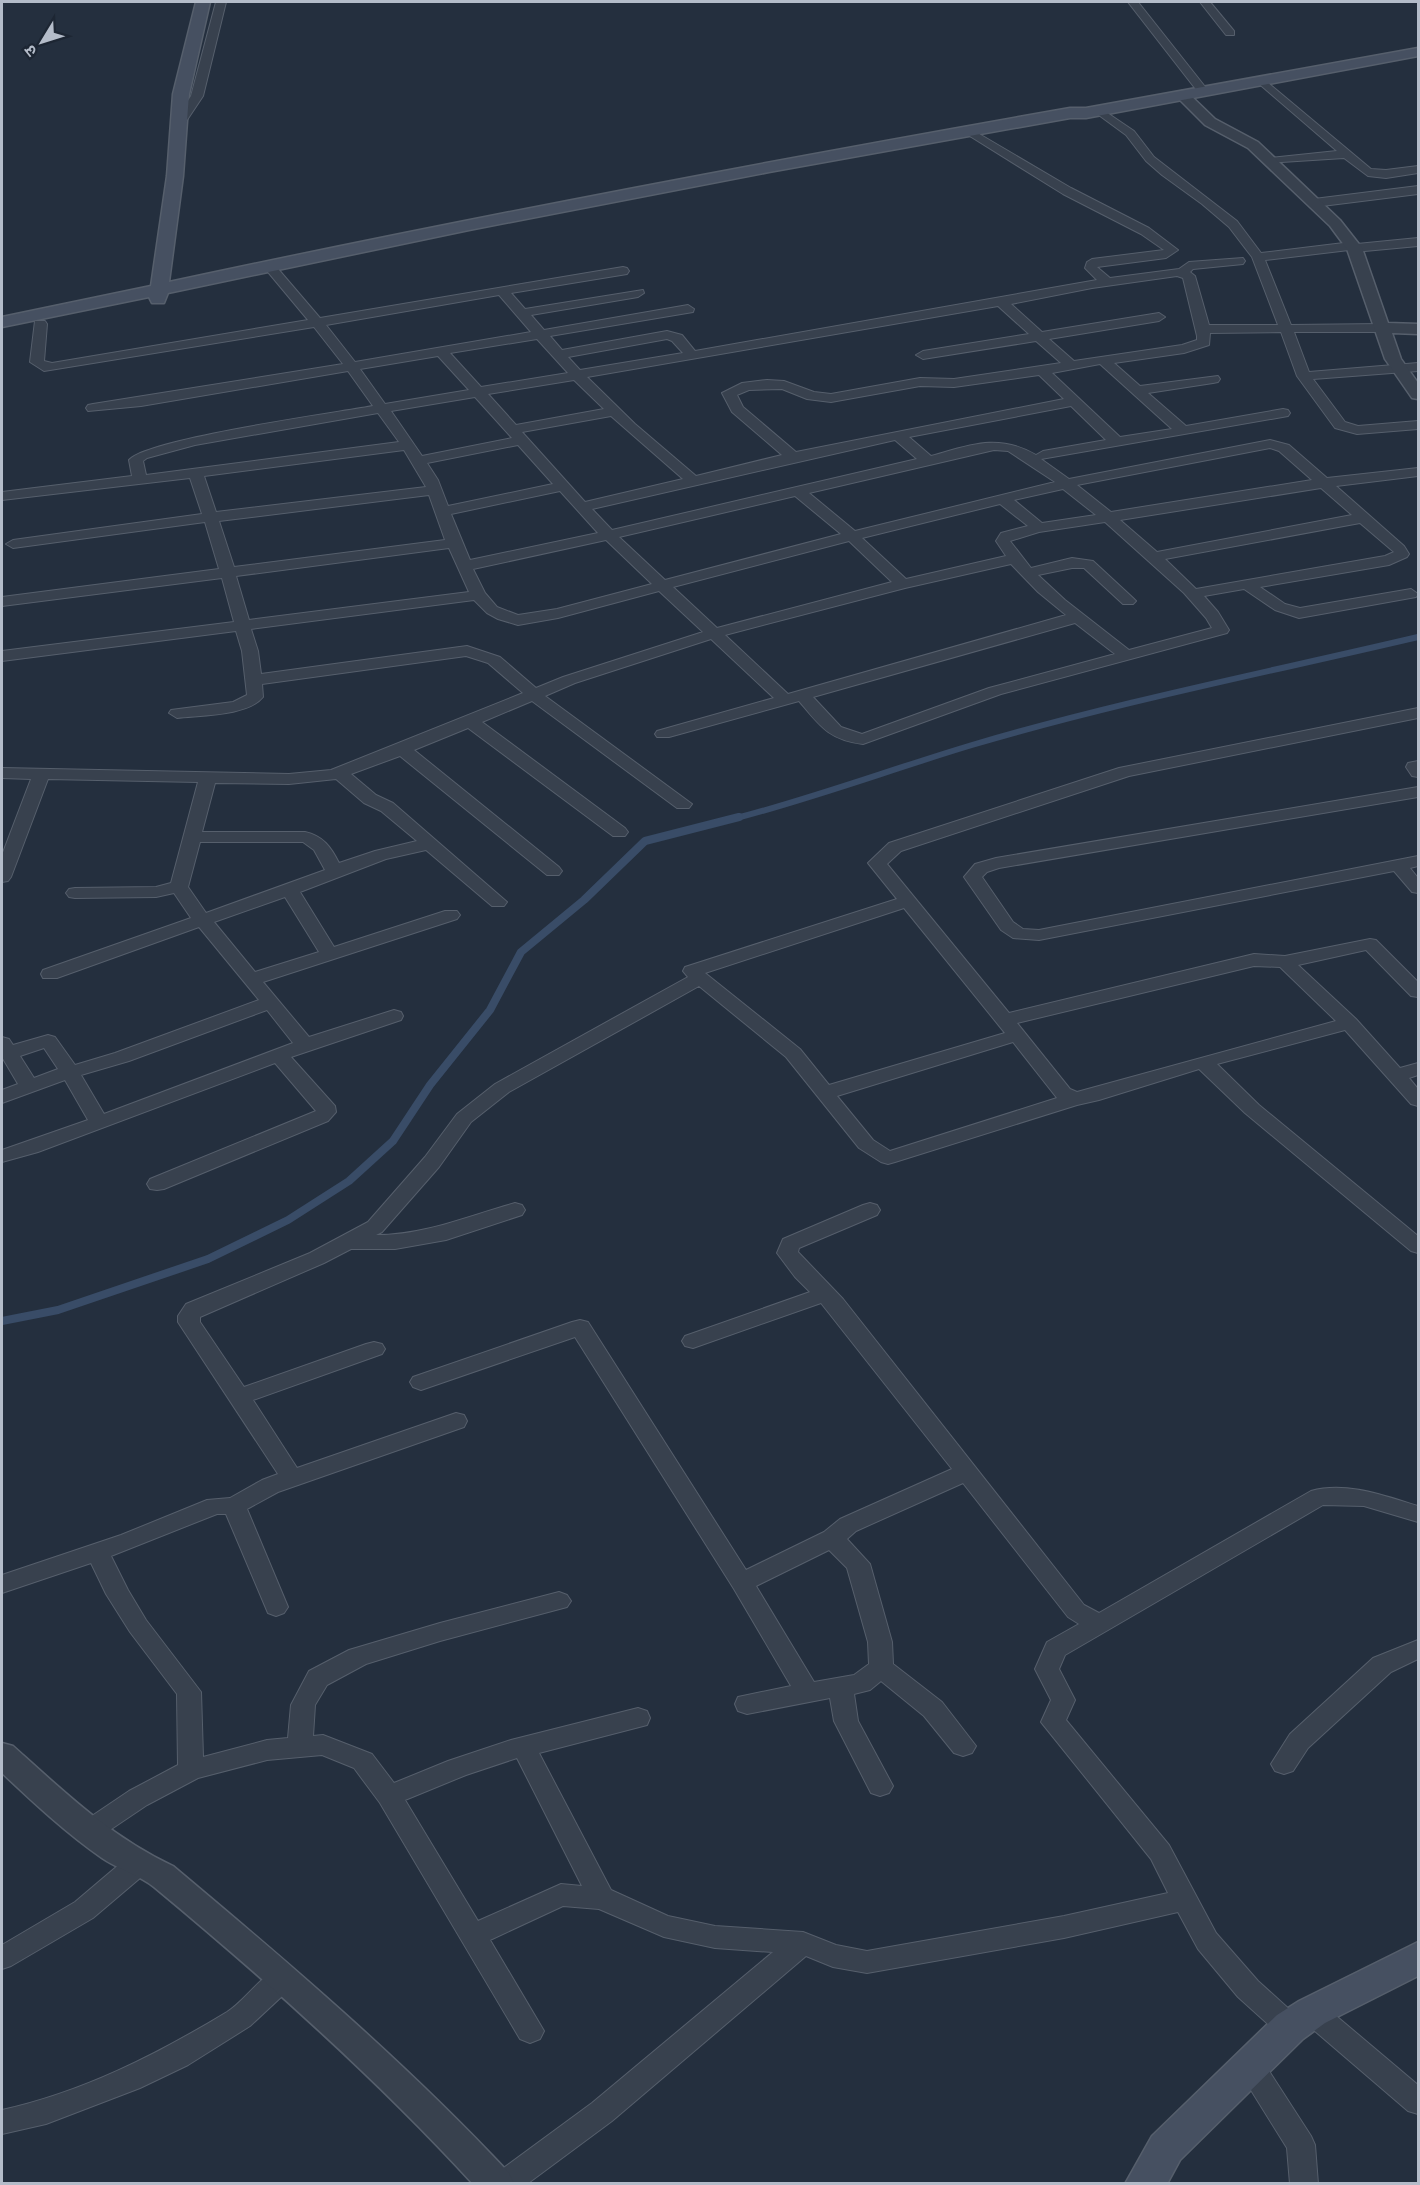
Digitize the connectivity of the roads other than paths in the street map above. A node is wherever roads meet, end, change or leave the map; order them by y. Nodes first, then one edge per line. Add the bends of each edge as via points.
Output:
1 (203, 2) edge
2 (221, 2) edge
3 (1133, 2) edge
4 (1205, 2) edge
5 (1230, 33) dead end
6 (1419, 52) edge
7 (1261, 81) junction
8 (1202, 90) junction
9 (1182, 95) junction
10 (1093, 112) junction
11 (181, 121) junction
12 (974, 133) junction
13 (1347, 154) junction
14 (1270, 161) junction
15 (1419, 170) edge
16 (1419, 190) edge
17 (1314, 203) junction
18 (1419, 242) edge
19 (1353, 247) junction
20 (1258, 257) junction
21 (1239, 261) dead end
22 (272, 269) junction
23 (623, 271) dead end
24 (1183, 272) junction
25 (1107, 282) junction
26 (502, 291) junction
27 (638, 293) dead end
28 (158, 294) junction
29 (1001, 302) junction
30 (688, 309) dead end
31 (521, 313) junction
32 (1159, 317) dead end
33 (2, 322) edge
34 (40, 324) junction
35 (317, 324) junction
36 (1382, 328) junction
37 (1203, 329) junction
38 (1286, 329) junction
39 (1419, 329) edge
40 (2, 332) edge
41 (540, 334) junction
42 (1040, 336) junction
43 (441, 351) junction
44 (559, 355) junction
45 (692, 355) junction
46 (923, 355) dead end
47 (1103, 360) junction
48 (1071, 365) junction
49 (351, 366) junction
50 (1419, 367) edge
51 (1398, 368) junction
52 (1042, 370) junction
53 (577, 375) junction
54 (1304, 376) junction
55 (1213, 379) dead end
56 (1137, 390) junction
57 (478, 392) junction
58 (1419, 394) edge
59 (1074, 401) junction
60 (93, 408) dead end
61 (382, 409) junction
62 (613, 411) junction
63 (1283, 412) dead end
64 (1419, 425) edge
65 (1182, 431) junction
66 (517, 435) junction
67 (898, 435) junction
68 (1159, 435) junction
69 (1117, 442) junction
70 (408, 445) junction
71 (1043, 455) dead end
72 (793, 457) junction
73 (1189, 459) junction
74 (418, 461) junction
75 (928, 461) junction
76 (1419, 472) edge
77 (196, 473) junction
78 (140, 479) junction
79 (693, 480) junction
80 (1323, 483) junction
81 (1068, 484) junction
82 (562, 486) junction
83 (434, 490) junction
84 (798, 490) junction
85 (2, 496) edge
86 (1003, 499) junction
87 (580, 507) junction
88 (442, 511) junction
89 (1110, 517) junction
90 (1362, 518) junction
91 (210, 519) junction
92 (1039, 528) junction
93 (608, 534) junction
94 (851, 535) junction
95 (454, 543) junction
96 (14, 544) dead end
97 (1153, 557) junction
98 (1013, 559) junction
99 (464, 566) junction
100 (227, 572) junction
101 (1027, 573) junction
102 (903, 584) junction
103 (664, 585) junction
104 (1248, 585) junction
105 (1191, 594) junction
106 (1411, 594) dead end
107 (478, 595) junction
108 (1128, 601) dead end
109 (2, 602) edge
110 (1078, 617) junction
111 (242, 624) junction
112 (715, 633) junction
113 (1126, 655) junction
114 (2, 656) edge
115 (254, 680) junction
116 (534, 694) junction
117 (802, 694) junction
118 (785, 700) junction
119 (177, 713) dead end
120 (1419, 713) edge
121 (470, 721) junction
122 (663, 734) dead end
123 (402, 749) junction
124 (1419, 766) edge
125 (1419, 772) edge
126 (2, 773) edge
127 (339, 773) junction
128 (41, 774) junction
129 (208, 778) junction
130 (1419, 792) edge
131 (683, 804) dead end
132 (619, 832) dead end
133 (192, 837) junction
134 (428, 844) junction
135 (1419, 861) edge
136 (1398, 864) junction
137 (334, 871) junction
138 (553, 872) dead end
139 (2, 877) edge
140 (179, 887) junction
141 (1419, 888) edge
142 (289, 889) junction
143 (75, 893) dead end
144 (908, 901) junction
145 (498, 902) dead end
146 (451, 915) dead end
147 (204, 921) junction
148 (330, 955) junction
149 (1285, 962) junction
150 (50, 974) dead end
151 (700, 978) junction
152 (251, 980) junction
153 (1419, 992) edge
154 (269, 1003) junction
155 (393, 1016) dead end
156 (1349, 1023) junction
157 (1011, 1027) junction
158 (305, 1045) junction
159 (5, 1048) edge
160 (279, 1055) junction
161 (1203, 1062) junction
162 (1419, 1069) edge
163 (70, 1072) junction
164 (1396, 1075) junction
165 (29, 1086) junction
166 (825, 1093) junction
167 (2, 1096) edge
168 (1074, 1099) junction
169 (1419, 1100) edge
170 (99, 1122) junction
171 (2, 1156) edge
172 (157, 1184) dead end
173 (515, 1210) dead end
174 (870, 1210) dead end
175 (1413, 1236) edge
176 (348, 1242) junction
177 (825, 1294) junction
178 (693, 1341) dead end
179 (374, 1349) dead end
180 (421, 1382) dead end
181 (239, 1397) junction
182 (456, 1421) dead end
183 (967, 1472) junction
184 (292, 1478) junction
185 (234, 1506) junction
186 (1419, 1514) edge
187 (832, 1538) junction
188 (97, 1551) junction
189 (742, 1583) junction
190 (2, 1584) edge
191 (559, 1601) dead end
192 (276, 1607) dead end
193 (1098, 1624) junction
194 (1419, 1649) edge
195 (881, 1668) junction
196 (841, 1687) junction
197 (808, 1693) junction
198 (747, 1704) dead end
199 (638, 1718) dead end
200 (963, 1746) dead end
201 (300, 1747) junction
202 (524, 1747) junction
203 (2, 1755) edge
204 (1284, 1764) dead end
205 (191, 1770) junction
206 (880, 1786) dead end
207 (389, 1796) junction
208 (89, 1831) junction
209 (137, 1865) junction
210 (602, 1898) junction
211 (1185, 1900) junction
212 (473, 1936) junction
213 (803, 1943) junction
214 (2, 1958) edge
215 (1419, 1958) edge
216 (283, 1978) junction
217 (1301, 2019) junction
218 (530, 2031) dead end
219 (1250, 2066) junction
220 (1419, 2102) edge
221 (2, 2122) edge
222 (497, 2184) edge
223 (504, 2184) edge
224 (1145, 2184) edge
225 (1304, 2184) edge

1 - 11 main road via 182,94
2 - 11 street via 197,96
3 - 8 street
4 - 5 street
6 - 7 main road
7 - 8 main road
7 - 13 street
8 - 9 main road
9 - 10 main road
9 - 14 street via 1210,122 1252,145
10 - 12 main road via 1072,120
10 - 20 street via 1130,133 1150,159 1233,224
11 - 28 main road
12 - 22 main road
12 - 25 street via 1172,250 1091,265
13 - 14 street
13 - 15 street via 1368,172
14 - 17 street
16 - 17 street
17 - 19 street
18 - 19 street
19 - 20 street
19 - 36 street
20 - 38 street
21 - 24 street via 1189,266
22 - 28 main road
22 - 35 street
23 - 26 street
24 - 25 street
24 - 37 street via 1189,276
25 - 29 street
26 - 31 street
26 - 35 street
27 - 31 street
28 - 33 main road
28 - 34 main road
29 - 42 street
29 - 45 street
30 - 41 street
31 - 41 street
32 - 42 street
34 - 35 street via 37,362 44,367
34 - 40 main road
35 - 49 street
36 - 38 street
36 - 39 street
36 - 51 street
37 - 38 street
37 - 47 street via 1204,342 1196,346
38 - 54 street
41 - 43 street
41 - 44 street
42 - 46 street
42 - 48 street
43 - 49 street
43 - 57 street
44 - 45 street via 667,335 677,338
44 - 53 street
45 - 53 street
47 - 48 street
47 - 56 street
48 - 52 street
49 - 60 street
49 - 61 street
50 - 51 street
51 - 54 street
51 - 58 street
52 - 59 street
52 - 72 street via 954,383 920,382 831,398 767,384 729,393 737,409
53 - 57 street
53 - 62 street
54 - 64 street via 1347,429
55 - 56 street
56 - 65 street
57 - 61 street
57 - 66 street
59 - 67 street
59 - 69 street
61 - 70 street
61 - 78 street via 161,449 136,460
62 - 66 street
62 - 79 street
63 - 65 street
65 - 68 street
66 - 74 street
66 - 82 street
67 - 72 street
67 - 75 street
68 - 69 street
68 - 73 street
69 - 71 street
70 - 74 street
70 - 77 street
72 - 79 street
73 - 80 street via 1277,445
73 - 81 street
74 - 83 street
75 - 81 street via 991,446 1013,447
75 - 84 street
76 - 80 street
77 - 78 street
77 - 91 street
78 - 85 street
79 - 87 street
80 - 89 street
80 - 90 street
81 - 86 street
81 - 89 street
82 - 87 street
82 - 88 street
83 - 88 street
83 - 91 street
84 - 93 street
84 - 94 street
86 - 92 street
86 - 94 street
87 - 93 street
88 - 95 street
89 - 92 street
89 - 97 street
90 - 97 street
90 - 104 street via 1402,554 1389,560
91 - 96 street
91 - 100 street
92 - 98 street via 1006,536 1003,541
93 - 99 street
93 - 103 street
94 - 102 street
94 - 103 street
95 - 99 street
95 - 100 street
97 - 105 street
98 - 101 street
98 - 102 street
99 - 107 street
100 - 109 street
100 - 111 street
101 - 108 street via 1072,563 1088,564
101 - 110 street
102 - 112 street
103 - 107 street via 518,620 492,610
103 - 112 street
104 - 105 street
104 - 106 street via 1280,607 1299,613
105 - 113 street via 1220,624 1221,630
107 - 111 street
110 - 113 street
110 - 117 street
111 - 114 street
111 - 115 street
112 - 116 street
112 - 118 street
113 - 117 street via 995,691 863,739 847,739 837,733
115 - 116 street via 466,651 494,660
115 - 119 street via 255,698 250,702
116 - 121 street
116 - 131 street
117 - 118 street
118 - 122 street
120 - 144 street via 1125,772 895,847 877,863
121 - 123 street
121 - 132 street
123 - 127 street
123 - 138 street
124 - 125 street via 1414,767
126 - 128 street
127 - 129 street via 289,779
127 - 134 street via 370,799 387,807
128 - 129 street
128 - 139 street
129 - 133 street
130 - 136 street via 996,863 981,868 973,877 1007,926 1019,934 1039,934
133 - 137 street via 305,837 322,846
133 - 140 street
134 - 137 street
134 - 145 street
135 - 136 street
136 - 141 street
137 - 142 street
140 - 143 street via 156,892
140 - 147 street
142 - 147 street
142 - 148 street
144 - 151 street via 692,971
144 - 157 street
146 - 148 street
147 - 150 street
147 - 152 street
148 - 152 street
149 - 153 street via 1370,944
149 - 156 street
149 - 157 street via 1254,960
151 - 166 street via 793,1053
151 - 176 street via 502,1088 464,1118 432,1162 375,1227
152 - 154 street
154 - 158 street
154 - 163 street
155 - 158 street
156 - 161 street
156 - 164 street
157 - 166 street
157 - 168 street via 1063,1092
158 - 160 street
159 - 163 street via 48,1041
159 - 165 street
160 - 170 street
160 - 172 street via 325,1106 326,1112
161 - 168 street
161 - 175 street via 1252,1109
162 - 164 street
163 - 165 street
163 - 170 street
164 - 169 street
165 - 167 street
166 - 168 street via 866,1144 888,1158
170 - 171 street
173 - 176 street via 446,1233 405,1240
174 - 177 street via 790,1244 787,1253
176 - 181 street via 194,1309 189,1316 189,1322
177 - 178 street
177 - 183 street
179 - 181 street
180 - 189 street via 580,1328
181 - 184 street
182 - 184 street
183 - 187 street via 848,1525
183 - 193 street via 1076,1611
184 - 185 street
185 - 188 street via 215,1506
185 - 192 street
186 - 193 street via 1364,1498 1319,1497
187 - 189 street
187 - 195 street via 858,1564 880,1642
188 - 190 street
188 - 205 street via 138,1626 189,1692
189 - 197 street
191 - 201 street via 358,1657 318,1678 303,1706
193 - 211 street via 1056,1649 1047,1669 1064,1700 1053,1722 1160,1851
194 - 204 street via 1382,1665 1299,1741
195 - 196 street via 861,1683
195 - 200 street via 933,1709
196 - 197 street
196 - 206 street via 846,1721
197 - 198 street
199 - 202 street
201 - 205 street via 267,1750
201 - 207 street via 323,1745 363,1761
202 - 207 street via 457,1768
202 - 210 street
203 - 208 street
205 - 208 street via 138,1798
207 - 212 street
208 - 209 street
209 - 214 street via 84,1910
209 - 216 street via 162,1875
210 - 212 street via 561,1895
210 - 213 street via 664,1926 715,1937
211 - 213 street via 1064,1927 867,1962 833,1956
211 - 217 street via 1207,1941 1248,1989
212 - 218 street
213 - 223 street via 602,2112
215 - 217 main road
216 - 221 street via 240,2018 178,2056 36,2115
216 - 222 street via 429,2111
217 - 219 main road
217 - 220 street
219 - 224 main road via 1166,2148
219 - 225 street via 1301,2145

